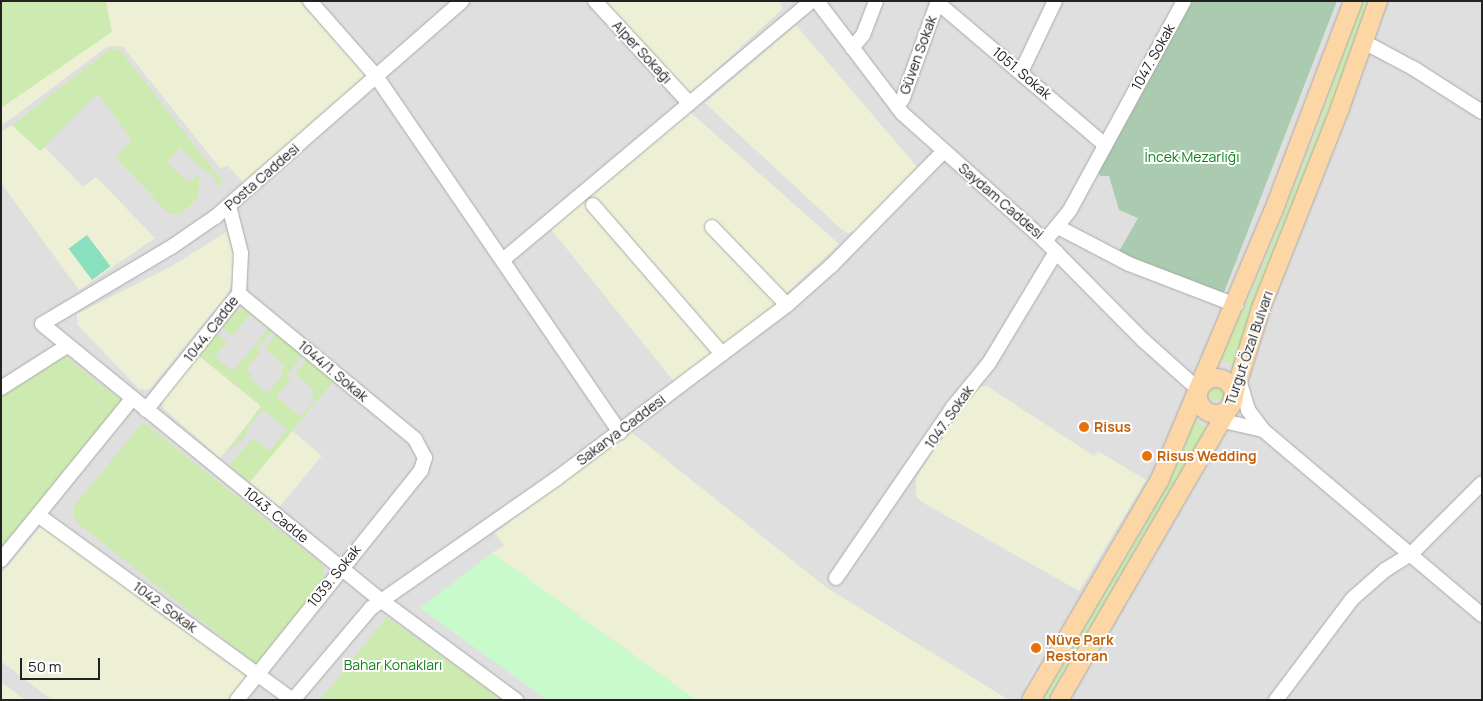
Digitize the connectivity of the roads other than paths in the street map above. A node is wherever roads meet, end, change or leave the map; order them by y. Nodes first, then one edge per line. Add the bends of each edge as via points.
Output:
1 (310, 1) edge
2 (462, 1) edge
3 (595, 1) edge
4 (810, 1) edge
5 (817, 1) edge
6 (876, 1) edge
7 (1055, 1) edge
8 (1184, 1) edge
9 (1352, 1) edge
10 (1378, 1) edge
11 (938, 2) edge
12 (1364, 42) junction
13 (852, 48) junction
14 (1020, 72) junction
15 (376, 76) junction
16 (689, 103) junction
17 (897, 107) junction
18 (1482, 112) edge
19 (1105, 145) junction
20 (944, 151) junction
21 (593, 205) dead end
22 (229, 206) junction
23 (712, 227) dead end
24 (1058, 227) junction
25 (1045, 241) junction
26 (1056, 252) junction
27 (504, 259) junction
28 (239, 294) junction
29 (787, 305) junction
30 (1236, 305) junction
31 (42, 324) joint
32 (67, 346) junction
33 (722, 354) junction
34 (1240, 383) junction
35 (1, 388) edge
36 (1199, 390) junction
37 (132, 399) junction
38 (1231, 404) junction
39 (146, 410) junction
40 (1223, 421) junction
41 (1263, 430) junction
42 (620, 432) junction
43 (424, 452) joint
44 (1482, 482) edge
45 (38, 515) junction
46 (1411, 554) junction
47 (1, 560) edge
48 (341, 567) junction
49 (836, 578) dead end
50 (382, 600) junction
51 (1482, 615) edge
52 (256, 674) junction
53 (237, 700) edge
54 (293, 700) edge
55 (516, 700) edge
56 (1031, 700) edge
57 (1059, 700) edge
58 (1276, 700) edge

1 - 15 street
2 - 15 street, Posta Caddesi
3 - 16 street, Alper Sokağı
4 - 16 street
5 - 13 street, Saydam Caddesi
6 - 13 street via 863,35
7 - 14 street
8 - 19 street, 1047. Sokak
9 - 30 main road, Turgut Özal Bulvarı via 1295,159
10 - 12 main road, Turgut Özal Bulvarı
11 - 14 street, 1051. Sokak
11 - 17 street, Güven Sokak
12 - 18 street
12 - 34 main road, Turgut Özal Bulvarı via 1261,308
13 - 17 street, Saydam Caddesi
14 - 19 street, 1051. Sokak
15 - 22 street, Posta Caddesi
15 - 27 street
16 - 27 street
17 - 20 street, Saydam Caddesi
19 - 24 street, 1047. Sokak
20 - 25 street, Saydam Caddesi
20 - 29 street, Sakarya Caddesi via 831,266
21 - 33 street
22 - 28 street, 1044. Cadde via 242,262
22 - 31 street, Posta Caddesi via 173,246
23 - 29 street
24 - 25 street, 1047. Sokak
24 - 30 street, Saydam Caddesi via 1129,264
25 - 26 street, Saydam Caddesi
26 - 36 street, Saydam Caddesi via 1143,340
26 - 49 street, 1047. Sokak via 992,359 953,407
27 - 42 street
28 - 39 street, 1044. Cadde
28 - 43 street, 1044/1. Sokak via 415,439
29 - 33 street, Sakarya Caddesi
30 - 36 main road, Turgut Özal Bulvarı
31 - 32 street, 1043. Cadde
32 - 35 street
32 - 37 street, 1043. Cadde
33 - 42 street, Sakarya Caddesi
34 - 38 main road, Turgut Özal Bulvarı
34 - 41 street via 1248,410
36 - 38 main road via 1201,406 1210,413 1222,412
36 - 38 main road via 1211,378 1222,379 1233,392
36 - 56 main road, Turgut Özal Bulvarı via 1149,501
37 - 39 street, 1043. Cadde
37 - 45 street
38 - 40 main road, Turgut Özal Bulvarı
39 - 48 street, 1043. Cadde
40 - 41 street
40 - 57 main road, Turgut Özal Bulvarı
41 - 46 street
42 - 50 street, Sakarya Caddesi via 485,531
43 - 48 street, 1039. Sokak via 421,470
44 - 46 street
45 - 47 street
45 - 52 street, 1042. Sokak
46 - 51 street
46 - 58 street via 1385,570 1352,599
48 - 50 street, 1043. Cadde
48 - 52 street, 1039. Sokak
50 - 54 street, Sakarya Caddesi via 354,626
50 - 55 street, 1043. Cadde
52 - 53 street, 1039. Sokak
52 - 54 street, 1042. Sokak

